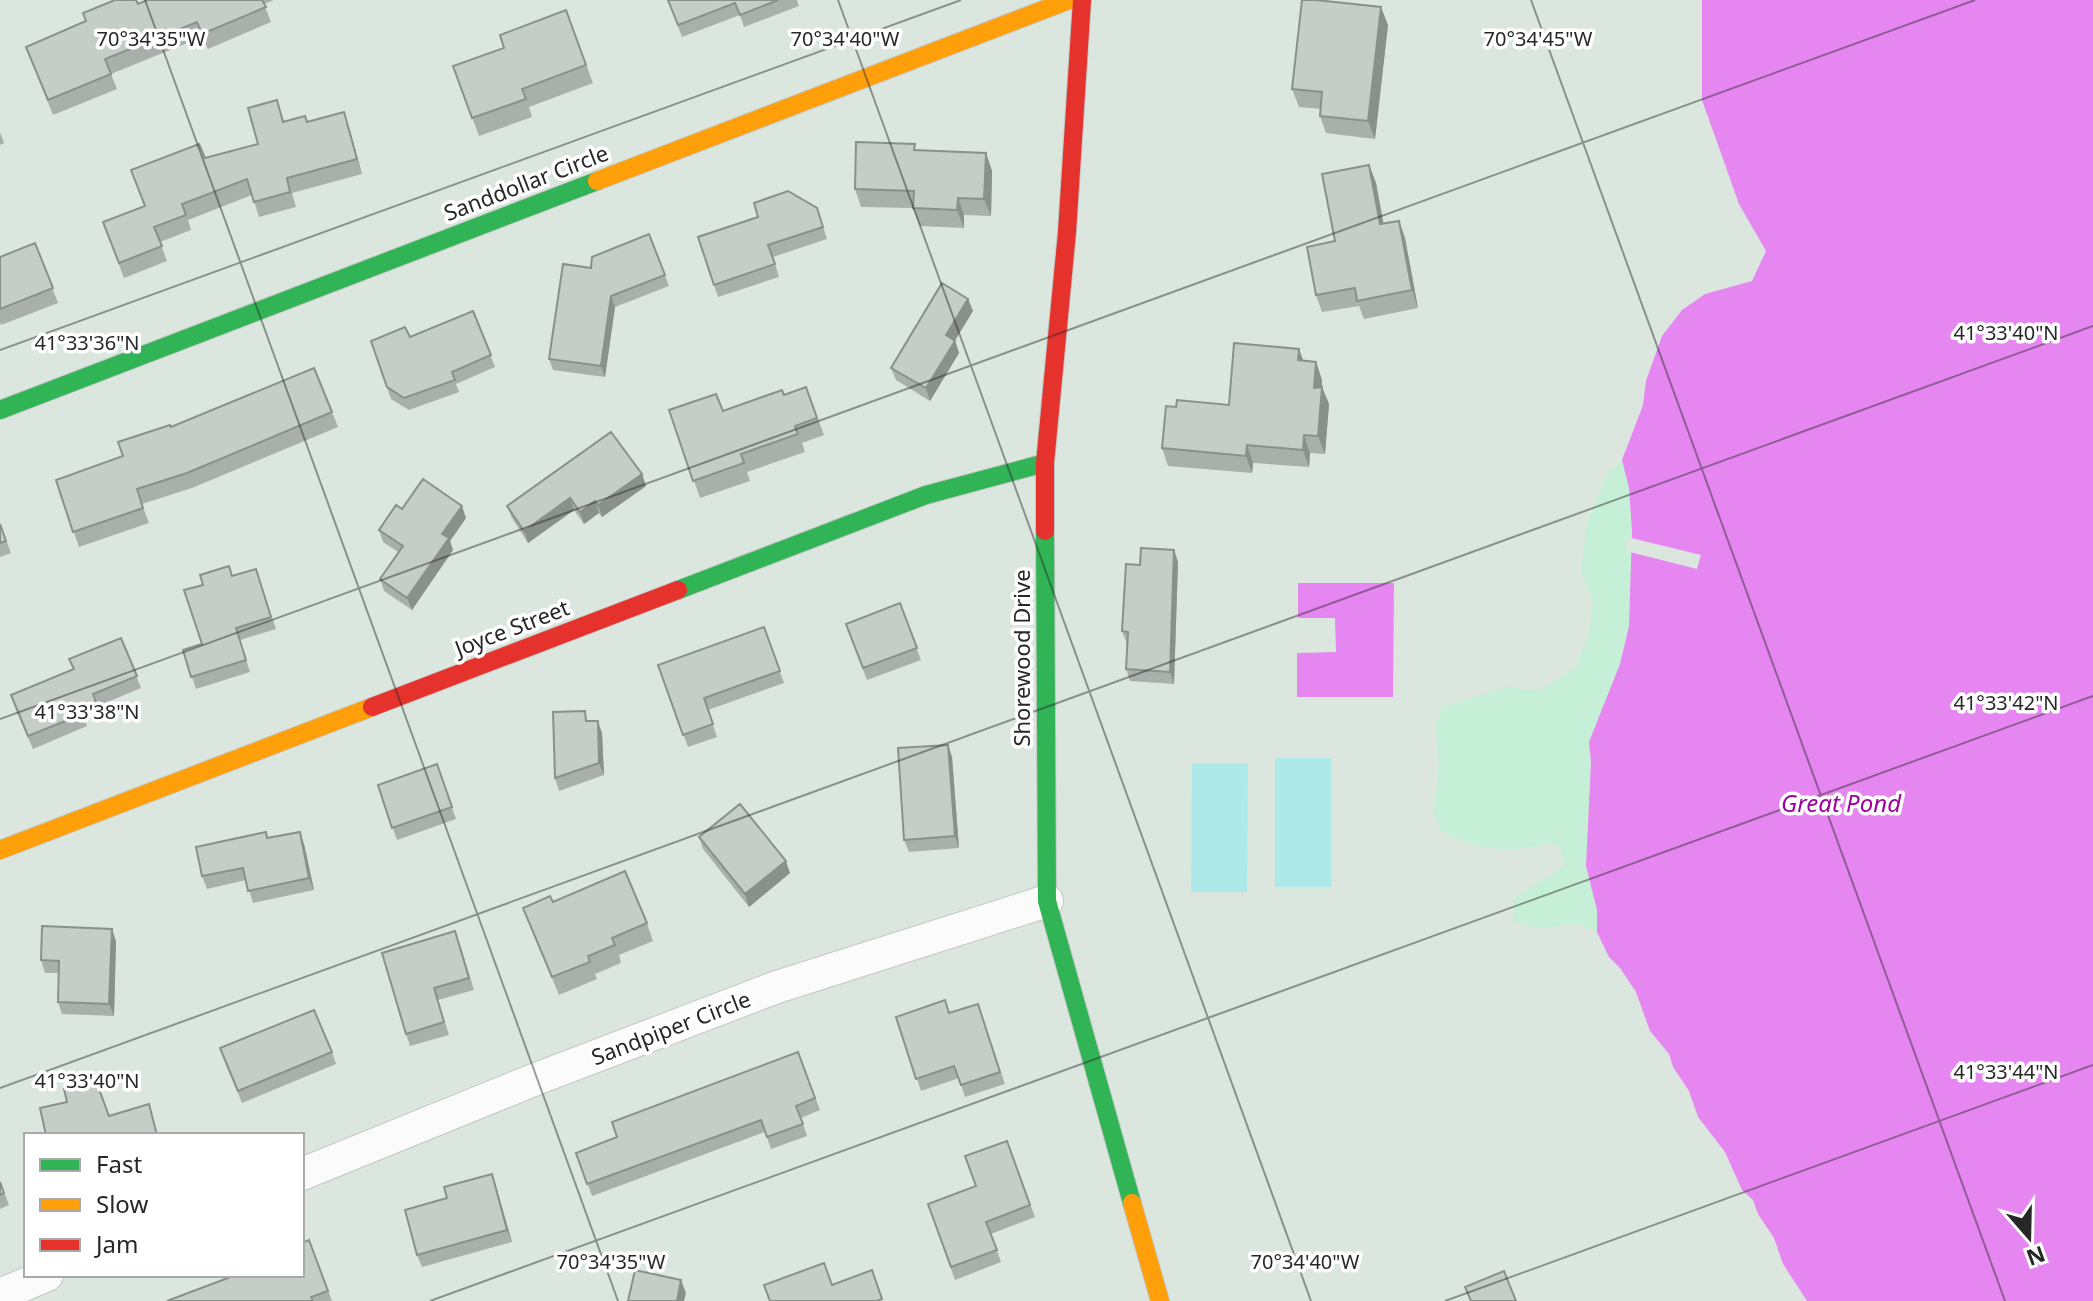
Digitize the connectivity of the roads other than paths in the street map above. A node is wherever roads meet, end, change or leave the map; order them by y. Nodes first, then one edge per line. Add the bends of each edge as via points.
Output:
1 (1069, 0) edge
2 (1082, 0) edge
3 (0, 410) edge
4 (1045, 463) junction
5 (0, 850) edge
6 (1047, 901) junction
7 (304, 1173) edge
8 (42, 1277) edge
9 (0, 1295) edge
10 (1156, 1300) edge

1 - 3 street, Sanddollar Circle
2 - 4 street, Shorewood Drive
4 - 5 street, Joyce Street via 926,495
4 - 6 street, Shorewood Drive
6 - 7 street, Sandpiper Circle via 777,987
6 - 10 street, Shorewood Drive
8 - 9 street

